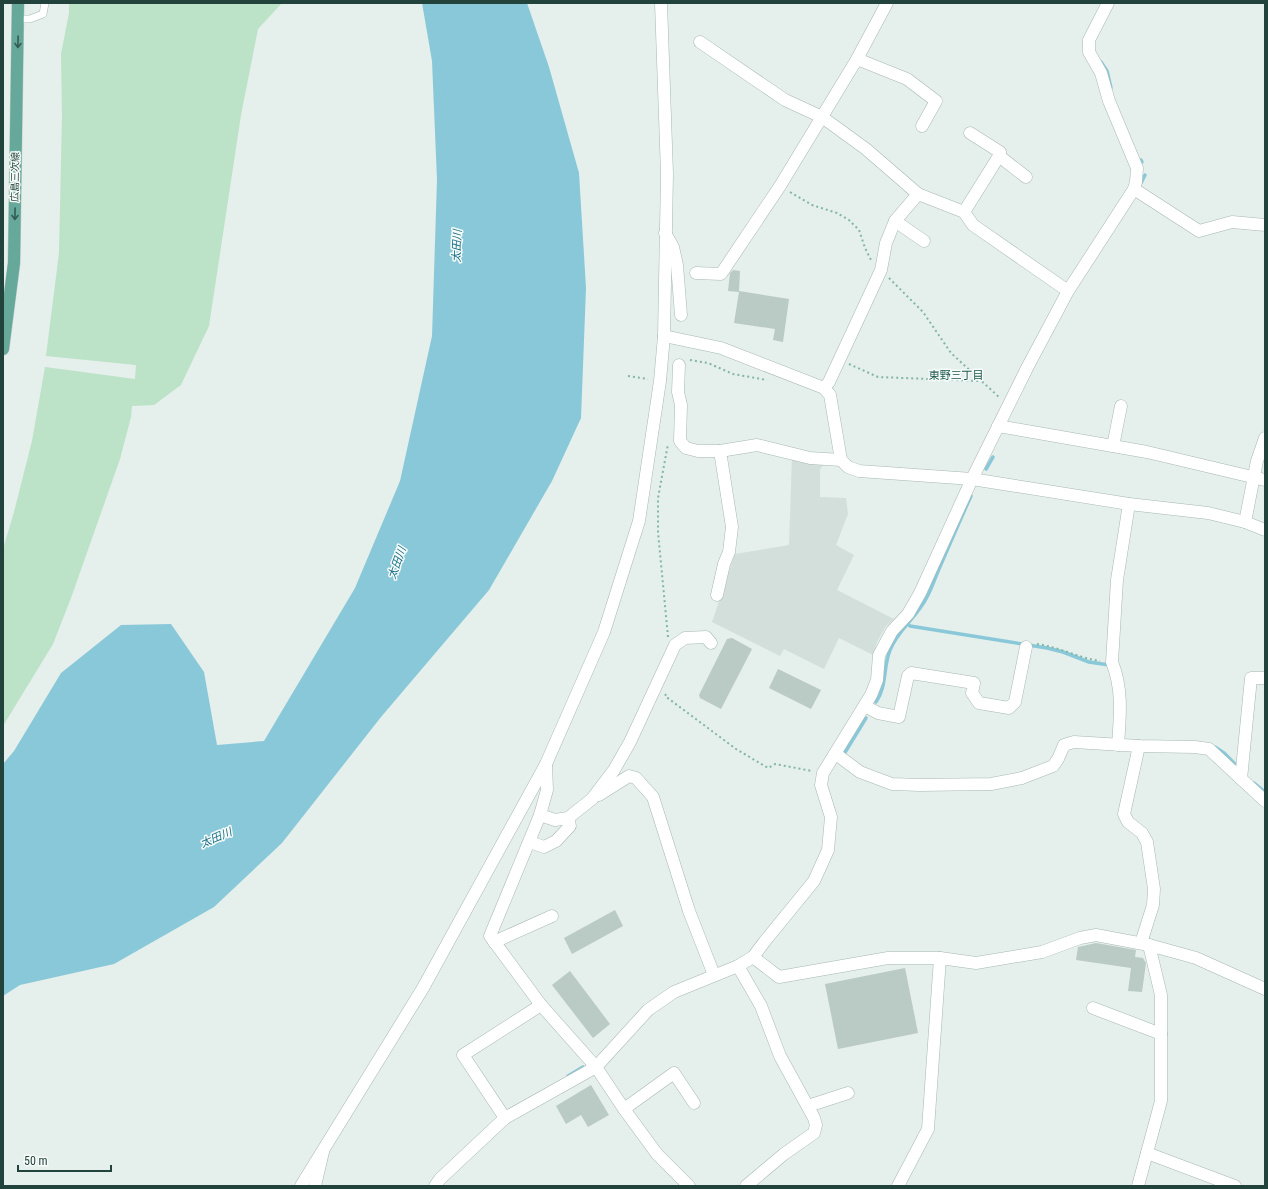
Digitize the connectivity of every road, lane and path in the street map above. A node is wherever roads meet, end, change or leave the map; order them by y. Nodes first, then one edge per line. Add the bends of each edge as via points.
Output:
1 (18, 3) edge
2 (45, 3) edge
3 (661, 3) edge
4 (887, 3) edge
5 (1108, 3) edge
6 (18, 19) junction
7 (700, 42) dead end
8 (856, 59) junction
9 (822, 117) junction
10 (922, 126) dead end
11 (970, 133) dead end
12 (999, 156) junction
13 (1026, 176) dead end
14 (780, 186) junction
15 (1134, 189) junction
16 (918, 194) junction
17 (964, 212) junction
18 (895, 221) junction
19 (1265, 225) edge
20 (666, 234) junction
21 (924, 241) dead end
22 (881, 270) junction
23 (696, 274) dead end
24 (1068, 291) junction
25 (681, 315) dead end
26 (664, 336) junction
27 (3, 349) edge
28 (839, 360) junction
29 (695, 361) dead end
30 (679, 365) dead end
31 (628, 376) dead end
32 (654, 380) dead end
33 (770, 381) dead end
34 (981, 381) junction
35 (824, 388) junction
36 (678, 392) junction
37 (1009, 405) junction
38 (1121, 406) dead end
39 (674, 410) dead end
40 (998, 426) junction
41 (1265, 438) edge
42 (669, 439) dead end
43 (1112, 446) junction
44 (720, 451) junction
45 (841, 460) junction
46 (1260, 479) edge
47 (972, 480) junction
48 (1129, 504) junction
49 (1245, 522) junction
50 (1265, 530) edge
51 (716, 595) dead end
52 (711, 643) dead end
53 (675, 645) junction
54 (1030, 645) joint
55 (1112, 662) junction
56 (1265, 678) edge
57 (667, 688) dead end
58 (865, 706) junction
59 (1118, 745) junction
60 (1139, 746) junction
61 (836, 754) junction
62 (546, 764) junction
63 (823, 773) junction
64 (1241, 778) junction
65 (592, 799) junction
66 (1265, 800) edge
67 (540, 815) junction
68 (568, 818) junction
69 (530, 842) junction
70 (552, 916) dead end
71 (494, 942) junction
72 (1145, 944) junction
73 (753, 957) junction
74 (940, 958) junction
75 (738, 966) junction
76 (714, 975) junction
77 (1265, 989) edge
78 (541, 1005) junction
79 (1093, 1008) dead end
80 (1161, 1034) junction
81 (596, 1067) junction
82 (848, 1093) dead end
83 (694, 1103) dead end
84 (808, 1106) junction
85 (624, 1109) junction
86 (505, 1118) junction
87 (323, 1151) junction
88 (1147, 1153) junction
89 (301, 1186) edge
90 (315, 1186) edge
91 (435, 1186) edge
92 (689, 1186) edge
93 (746, 1186) edge
94 (898, 1186) edge
95 (1138, 1186) edge
96 (1235, 1186) edge

1 - 6 main road, 広島三次線
2 - 6 lane via 43,14 30,19
3 - 20 street via 667,174
4 - 8 street
5 - 15 street via 1089,40 1089,52 1101,73 1109,101 1137,168
6 -> 27 main road, 広島三次線 via 14,263
7 - 9 street via 785,100
8 - 9 street
8 - 10 street via 907,79 936,100
9 - 14 street
9 - 16 street via 866,149
11 - 12 street via 1000,152
12 - 13 street
12 - 17 street
14 - 22 path via 812,205 849,220 859,230 872,261
14 - 23 street via 721,274
15 - 19 street via 1199,231 1232,222
15 - 24 street
16 - 17 street
16 - 18 street
17 - 24 street via 973,225
18 - 21 street
18 - 22 street via 886,243
20 - 25 street via 673,247 677,265
20 - 26 street
22 - 28 street
22 - 34 path via 922,312 951,353
24 - 37 street
26 - 35 street via 721,348
26 - 62 street via 660,381 639,521 604,632
28 - 34 path via 878,377
28 - 35 street
29 - 33 path via 708,363 733,374
30 - 36 street
31 - 32 path
34 - 37 path
35 - 45 street via 830,395
36 - 39 street
36 - 44 street via 681,405 680,441 686,448 698,451
37 - 40 street
38 - 43 street
40 - 43 street
40 - 47 street
41 - 46 street via 1257,461
42 - 53 path via 658,498 658,532 668,638
43 - 46 street
44 - 45 street via 757,445 810,458
44 - 51 street via 732,527
45 - 47 street via 848,467 859,471
46 - 49 street
47 - 48 street
47 - 58 street via 920,593 908,614 892,631 879,655 877,680
48 - 49 street via 1208,513
48 - 55 street via 1118,580
49 - 50 street
52 - 53 street via 706,637 685,638
53 - 65 street via 630,742 614,770
54 - 55 path via 1052,646 1089,659
54 - 58 street via 1015,702 1009,708 979,703 972,693 974,683 911,673 908,676 899,717 878,713
55 - 59 street via 1117,674 1120,704
56 - 64 street via 1251,678
57 - 63 path via 665,696 736,749 768,768 775,764
58 - 61 street
59 - 60 street
59 - 61 street via 1074,742 1064,745 1053,766 1022,778 991,784 892,784 860,772
60 - 64 street via 1210,749
60 - 72 street via 1124,814 1147,842 1154,889
61 - 63 street
62 - 67 street via 548,790
62 - 87 street via 424,988
63 - 73 street via 821,784 831,817 828,850 814,881
64 - 66 street
65 - 68 street
65 - 76 street via 629,776 636,778 653,797 689,911
67 - 68 street via 555,820
67 - 69 street
68 - 69 street via 570,826 556,841 544,847
69 - 71 street via 490,936
70 - 71 street
71 - 78 street
72 - 74 street via 1096,934 1042,952 976,963
72 - 77 street via 1196,958
72 - 80 street via 1161,995
73 - 74 street via 779,977 888,958
73 - 75 street
74 - 94 street via 928,1130
75 - 76 street
75 - 84 street via 761,1006 780,1056
76 - 81 street via 674,992 648,1010
78 - 81 street
78 - 86 street via 463,1055
79 - 80 street
80 - 88 street via 1161,1101
81 - 85 street
81 - 86 street
82 - 84 street
83 - 85 street via 674,1073
84 - 93 street via 816,1125 814,1133
85 - 92 street via 657,1154
86 - 91 street via 440,1178
87 - 89 street
87 - 90 street
88 - 95 street
88 - 96 street

